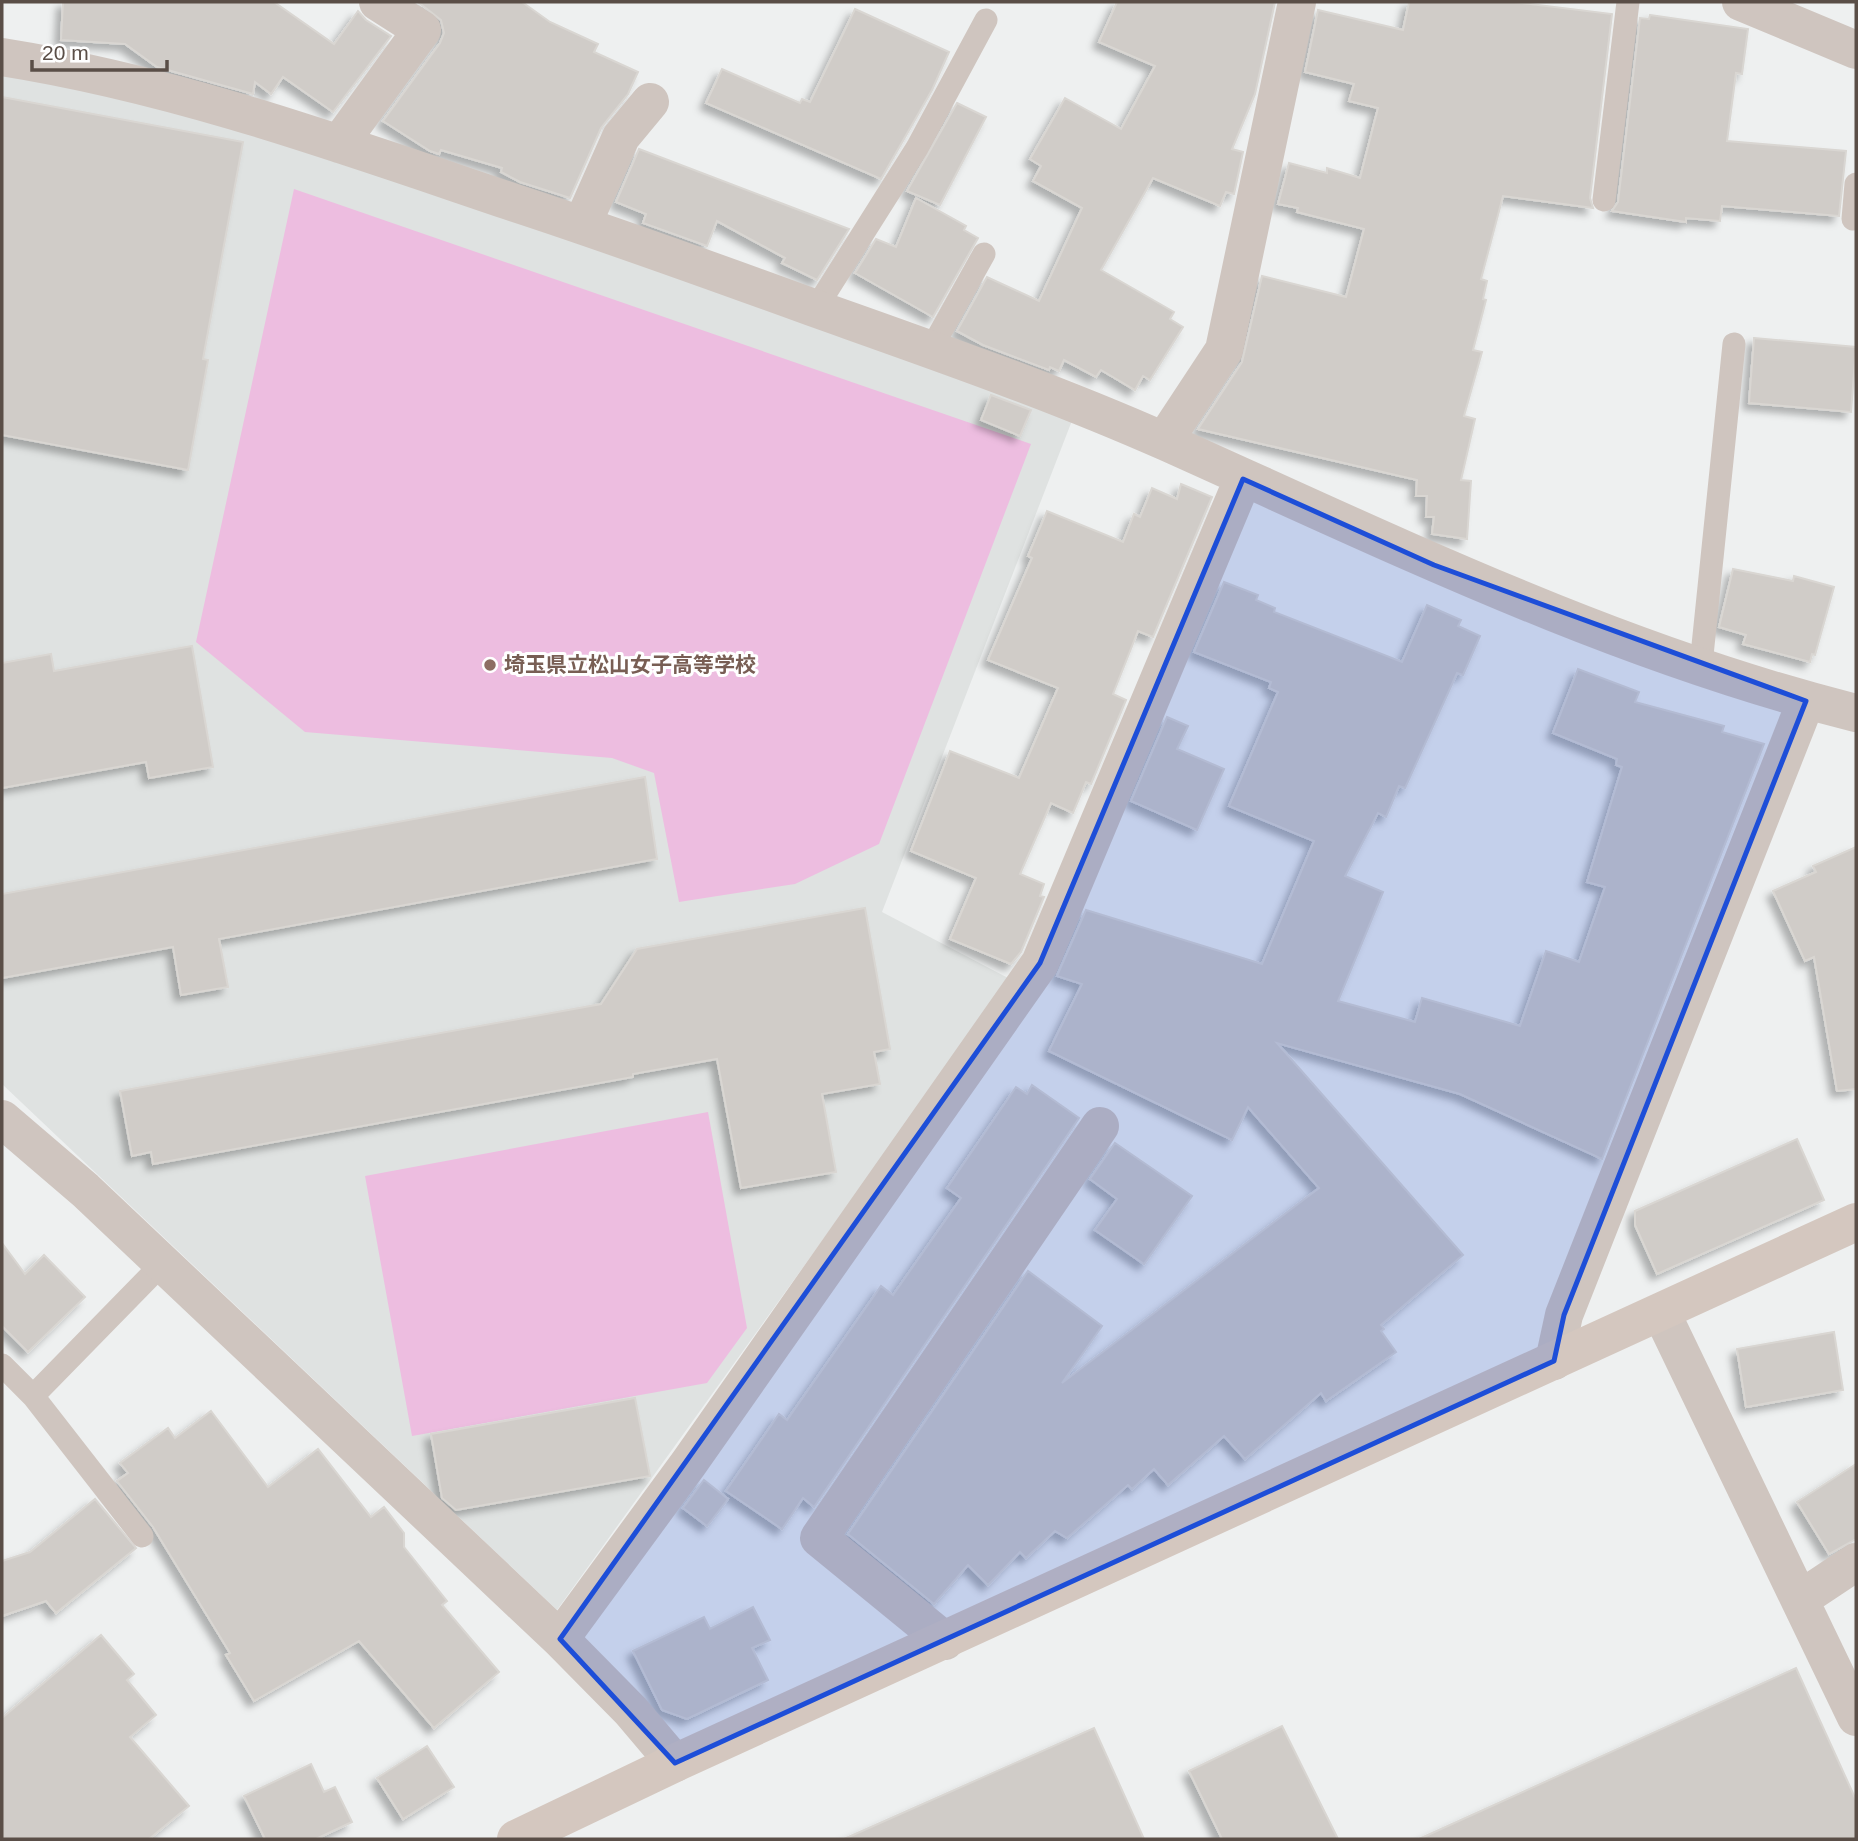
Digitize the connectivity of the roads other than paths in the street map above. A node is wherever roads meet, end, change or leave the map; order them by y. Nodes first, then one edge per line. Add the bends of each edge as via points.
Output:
1 (378, 2) edge
2 (1297, 2) edge
3 (1628, 2) edge
4 (1741, 2) edge
5 (986, 20) dead end
6 (1856, 50) edge
7 (2, 57) edge
8 (650, 102) dead end
9 (339, 144) junction
10 (1856, 184) edge
11 (1604, 200) dead end
12 (1853, 219) dead end
13 (582, 225) junction
14 (984, 254) dead end
15 (816, 308) junction
16 (1734, 344) dead end
17 (931, 349) junction
18 (1164, 441) junction
19 (1242, 479) junction
20 (1701, 665) junction
21 (1806, 701) junction
22 (1856, 713) edge
23 (2, 1119) edge
24 (1100, 1126) dead end
25 (1856, 1222) edge
26 (163, 1264) junction
27 (1661, 1312) junction
28 (1554, 1361) junction
29 (2, 1365) edge
30 (33, 1396) junction
31 (142, 1536) dead end
32 (1856, 1562) edge
33 (1802, 1598) junction
34 (559, 1639) junction
35 (945, 1641) junction
36 (1856, 1717) edge
37 (675, 1763) junction
38 (516, 1839) edge

1 - 9 street via 422,30
2 - 18 street via 1224,350
3 - 11 lane
4 - 6 street
5 - 15 lane via 917,148
7 - 9 street via 171,92
8 - 13 street via 621,137
9 - 13 street
10 - 12 lane
13 - 15 street
14 - 17 lane
15 - 17 street
16 - 20 lane
17 - 18 street
18 - 19 street
19 - 20 street via 1434,565
19 - 34 street via 1040,963 689,1463
20 - 21 street
21 - 22 street
21 - 28 street via 1569,1302
23 - 26 street
24 - 35 street via 819,1538
25 - 27 street
26 - 30 lane
26 - 34 street
27 - 28 street
27 - 33 street via 1717,1434
28 - 35 street
29 - 30 lane
30 - 31 lane
32 - 33 street
33 - 36 street
34 - 37 street
35 - 37 street
37 - 38 street

